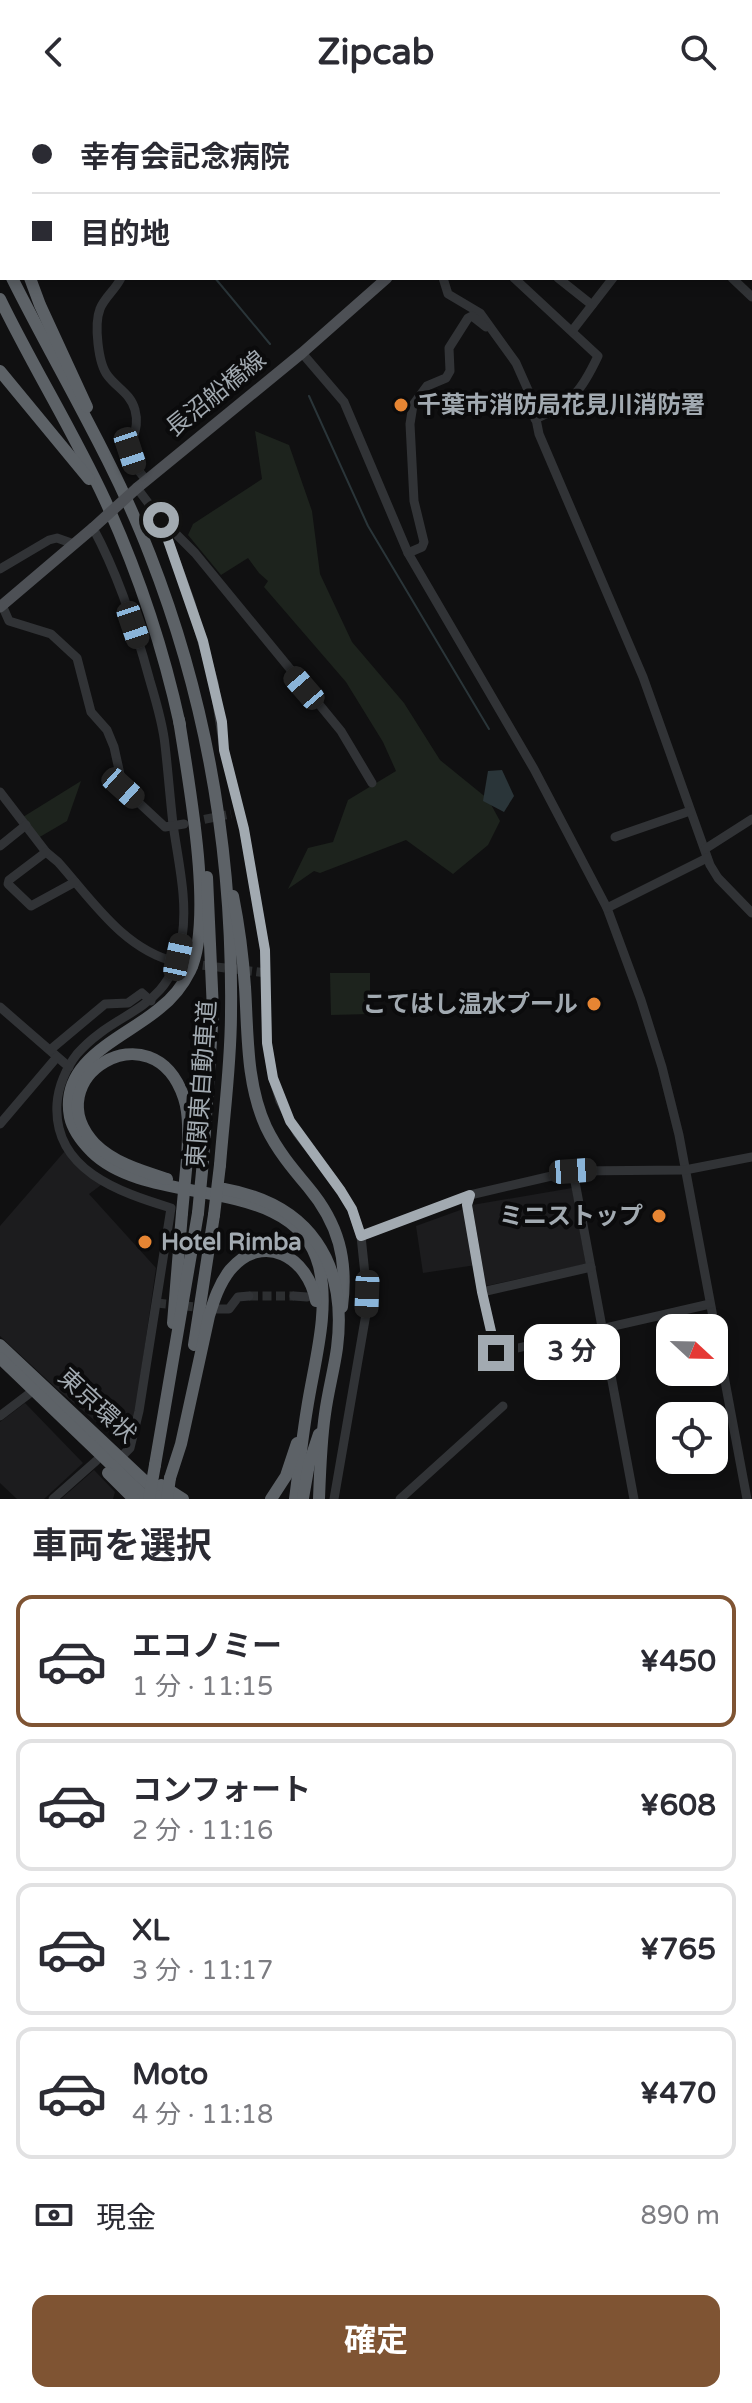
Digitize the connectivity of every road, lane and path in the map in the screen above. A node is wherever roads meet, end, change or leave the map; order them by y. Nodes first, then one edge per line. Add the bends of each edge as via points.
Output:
1 (13, 280) edge
2 (31, 280) edge
3 (120, 280) edge
4 (385, 280) edge
5 (444, 280) edge
6 (516, 280) edge
7 (561, 280) edge
8 (611, 280) edge
9 (734, 280) edge
10 (752, 297) edge
11 (0, 299) edge
12 (592, 305) junction
13 (572, 331) junction
14 (495, 334) junction
15 (302, 353) junction
16 (0, 371) edge
17 (535, 419) junction
18 (118, 482) junction
19 (141, 484) junction
20 (103, 497) junction
21 (161, 520) junction
22 (93, 528) junction
23 (74, 544) junction
24 (408, 553) junction
25 (0, 569) edge
26 (1, 606) edge
27 (179, 720) junction
28 (372, 783) dead end
29 (0, 792) edge
30 (690, 811) junction
31 (752, 819) edge
32 (26, 825) junction
33 (178, 825) junction
34 (221, 834) junction
35 (615, 837) dead end
36 (0, 846) edge
37 (46, 852) junction
38 (706, 854) junction
39 (75, 882) junction
40 (607, 908) junction
41 (752, 913) edge
42 (176, 962) junction
43 (151, 1001) junction
44 (0, 1007) edge
45 (54, 1053) junction
46 (69, 1067) junction
47 (1, 1121) edge
48 (752, 1157) edge
49 (685, 1170) junction
50 (573, 1171) junction
51 (470, 1195) junction
52 (361, 1236) junction
53 (591, 1267) junction
54 (482, 1292) junction
55 (367, 1294) junction
56 (355, 1295) dead end
57 (249, 1296) tunnel mouth
58 (294, 1296) tunnel mouth
59 (307, 1297) dead end
60 (710, 1304) junction
61 (216, 1309) tunnel mouth
62 (603, 1328) junction
63 (319, 1344) junction
64 (0, 1345) edge
65 (337, 1346) junction
66 (0, 1358) edge
67 (34, 1390) junction
68 (503, 1406) dead end
69 (306, 1413) junction
70 (0, 1416) edge
71 (325, 1416) junction
72 (66, 1422) junction
73 (96, 1461) junction
74 (124, 1461) junction
75 (155, 1465) junction
76 (170, 1478) junction
77 (128, 1497) edge
78 (299, 1498) edge
79 (53, 1499) edge
80 (148, 1499) edge
81 (166, 1499) edge
82 (183, 1499) edge
83 (271, 1499) edge
84 (319, 1499) edge
85 (334, 1499) edge
86 (400, 1499) edge
87 (634, 1499) edge
88 (747, 1499) edge

1 - 18 highway, 東関東自動車道
2 - 18 highway
3 - 19 street via 99,311 100,362 136,412 130,451
4 - 15 main road, 長沼船橋線
5 - 14 street via 448,294 480,313
6 - 13 street
7 - 12 street
8 - 12 street
9 - 10 street
11 - 20 highway, 東関東自動車道
12 - 13 street
13 - 17 street via 598,356 578,393
14 - 17 street via 525,381
14 - 24 street via 468,318 449,348 446,378 427,386 413,405 414,501 424,542
15 - 19 main road, 長沼船橋線
15 - 24 street via 344,402
16 - 20 highway
17 - 30 street via 643,677
18 - 34 highway, 東関東自動車道 via 182,645 201,716
19 - 21 street
19 - 22 main road, 長沼船橋線, bridge
20 - 27 highway, 東関東自動車道 via 147,604
21 - 28 street via 195,553 341,731
21 - 52 street via 207,655 235,814 255,885 273,1078 290,1121 341,1191
22 - 23 main road, 長沼船橋線
22 - 33 street via 126,604 153,692
23 - 25 street via 49,540
23 - 26 main road, 長沼船橋線
24 - 40 street via 534,769
26 - 33 street via 9,621 51,634 77,658 91,712 114,747 123,788 165,827
27 - 63 highway via 199,886 196,953 174,996 87,1061 72,1089 70,1116 82,1143 110,1166 148,1182 254,1204 294,1227 318,1263
27 - 75 highway, 東関東自動車道, bridge via 209,909 213,1011 198,1213
29 - 32 street
30 - 35 street
30 - 38 street
31 - 38 street
32 - 36 street
32 - 37 street
33 - 42 street via 184,910
34 - 65 highway via 239,923 255,1095 282,1156 327,1216 345,1265
34 - 76 highway, 東関東自動車道, bridge via 231,1013 220,1165
37 - 39 street
37 - 39 street via 8,884 31,906
38 - 40 street
38 - 41 street via 718,878
39 - 42 street via 127,939
40 - 49 street via 662,1067
42 - 43 street
43 - 45 street via 142,993 128,1003 105,1004
43 - 46 street via 90,1043
44 - 45 street
45 - 46 street
45 - 47 street
46 - 74 street via 56,1112 70,1153 106,1185 171,1208 139,1411
48 - 49 street
49 - 50 street
49 - 60 street
50 - 51 street
50 - 53 street
51 - 52 street
51 - 54 street via 467,1205
52 - 55 street
53 - 54 street
53 - 62 street
54 - 62 street via 496,1353
55 - 56 street
55 - 85 street
57 - 61 street via 238,1297 229,1309
58 - 59 street
60 - 62 street
60 - 88 street
62 - 87 street
63 - 69 highway
63 - 76 highway via 314,1290 303,1268 272,1252 239,1262 215,1296
64 - 74 highway, 東京環状
65 - 71 highway
65 - 75 highway, bridge via 335,1285 308,1230 257,1196 167,1179 113,1157 96,1144 80,1116 80,1091 94,1068 118,1054 157,1061 184,1098 187,1159 182,1213 172,1336
66 - 67 highway, 東京環状
67 - 70 street
67 - 72 highway, 東京環状
68 - 86 street
69 - 78 highway
69 - 83 highway via 286,1476
71 - 78 highway
71 - 84 highway
72 - 73 highway
72 - 80 highway, 東京環状
73 - 77 highway
73 - 79 street
74 - 81 highway, 東京環状
74 - 82 highway
75 - 80 highway, 東関東自動車道, bridge
76 - 81 highway, 東関東自動車道, bridge

